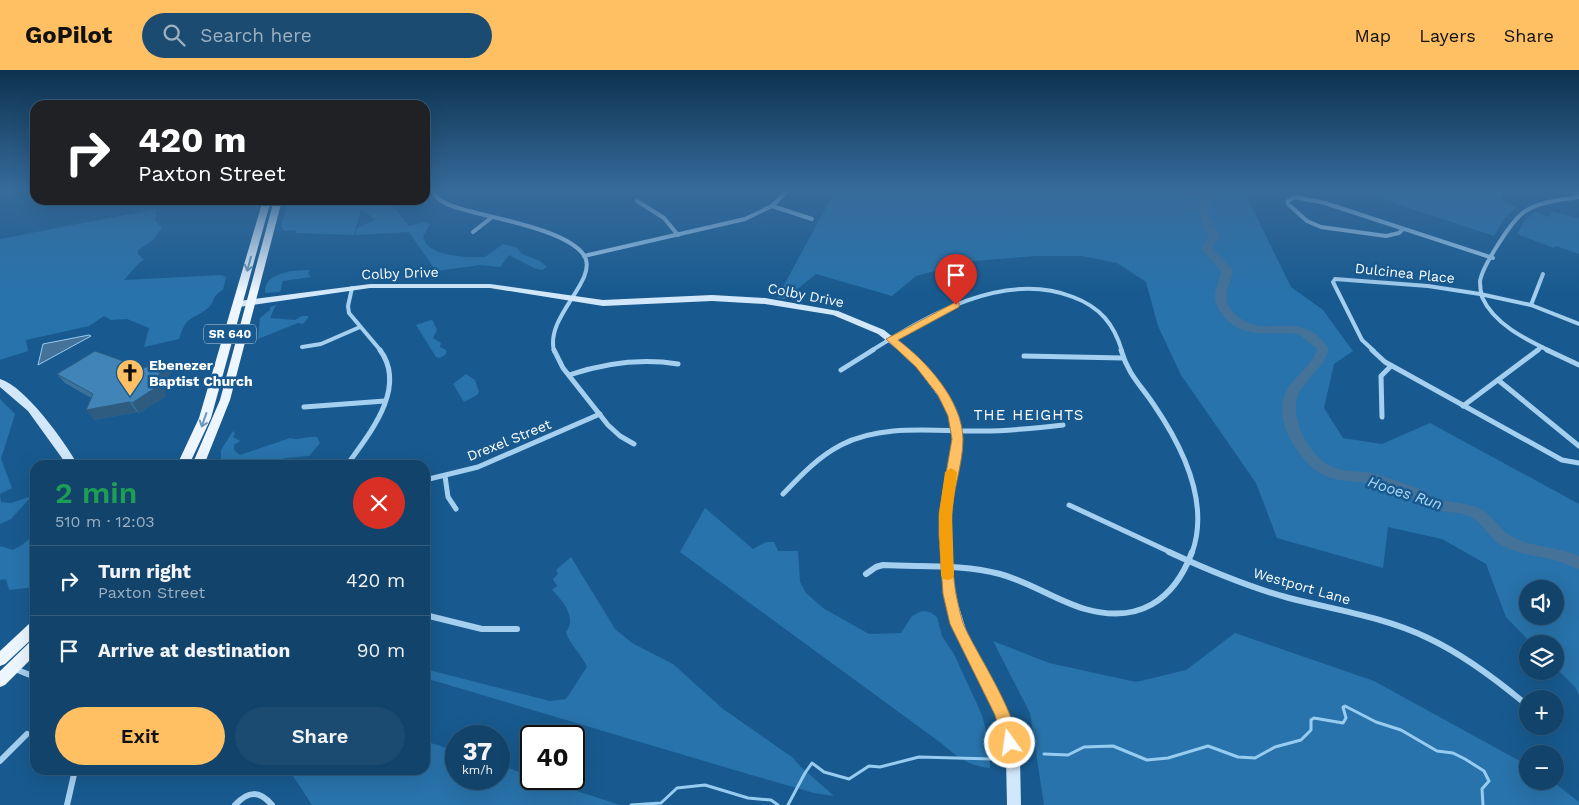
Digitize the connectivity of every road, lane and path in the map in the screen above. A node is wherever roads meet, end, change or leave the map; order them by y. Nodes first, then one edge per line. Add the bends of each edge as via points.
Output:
1 (261, 223) edge
2 (272, 223) edge
3 (484, 223) edge
4 (511, 223) edge
5 (668, 223) edge
6 (724, 223) edge
7 (1312, 223) edge
8 (1385, 223) edge
9 (1512, 223) edge
10 (1403, 229) junction
11 (473, 232) dead end
12 (678, 235) junction
13 (584, 256) junction
14 (1493, 258) junction
15 (1543, 274) dead end
16 (352, 288) junction
17 (1480, 294) junction
18 (571, 298) junction
19 (250, 302) junction
20 (239, 304) junction
21 (1530, 305) junction
22 (1579, 324) edge
23 (360, 327) junction
24 (891, 339) junction
25 (302, 346) dead end
26 (1542, 347) junction
27 (1024, 356) dead end
28 (1123, 358) junction
29 (678, 364) dead end
30 (1579, 365) edge
31 (1391, 366) junction
32 (841, 370) dead end
33 (569, 375) junction
34 (1498, 380) junction
35 (0, 382) edge
36 (386, 400) junction
37 (1463, 406) junction
38 (304, 407) dead end
39 (600, 414) junction
40 (1382, 418) dead end
41 (1063, 425) dead end
42 (957, 431) junction
43 (634, 444) dead end
44 (1579, 446) edge
45 (69, 460) edge
46 (185, 460) edge
47 (200, 460) edge
48 (351, 460) edge
49 (1579, 463) edge
50 (445, 476) junction
51 (430, 479) edge
52 (783, 494) dead end
53 (1069, 505) dead end
54 (456, 509) dead end
55 (1190, 560) junction
56 (947, 569) junction
57 (866, 574) dead end
58 (430, 616) edge
59 (517, 629) dead end
60 (30, 633) edge
61 (30, 642) edge
62 (30, 649) edge
63 (4, 666) edge
64 (30, 675) edge
65 (0, 680) edge
66 (1519, 699) edge
67 (27, 734) dead end
68 (0, 761) edge
69 (74, 775) edge
70 (68, 805) edge
71 (235, 805) edge
72 (272, 805) edge
73 (1014, 805) edge

1 -> 20 main road, SR 640
2 - 19 main road, SR 640
3 - 11 street
4 - 13 street via 560,236
5 - 12 street
6 - 12 street
7 - 10 street via 1386,236
8 - 10 street
9 - 14 street
10 - 14 street
12 - 13 street
13 - 18 street via 587,267 584,280
14 - 17 street via 1480,281
15 - 21 street
16 - 18 street, Colby Drive via 490,286
16 - 19 street, Colby Drive
16 - 23 street via 348,310
17 - 21 street, Dulcinea Place
17 - 26 street via 1498,319
17 - 31 street, Dulcinea Place via 1419,285 1335,279 1333,282 1362,340
18 - 24 street, Colby Drive via 603,303 712,298 765,301 845,316
18 - 33 street via 557,321 553,337 558,359
19 - 20 street, Colby Drive
19 - 47 main road, SR 640 via 225,400
20 -> 46 main road, SR 640 via 205,418
21 - 22 street, Dulcinea Place
23 - 25 street via 321,344
23 - 36 street via 376,343 387,362 390,375
24 - 28 street via 967,301 1014,290 1040,289 1073,296 1098,311 1118,336
24 - 32 street
24 - 42 street, Colby Drive via 909,353 939,388 951,408
26 - 30 street
26 - 34 street
27 - 28 street
28 - 55 street via 1170,429 1186,466 1195,494 1198,521
29 - 33 street via 631,360
31 - 37 street, Dulcinea Place
31 - 40 street via 1381,376
33 - 39 street
34 - 37 street
34 - 44 street
35 - 45 street via 28,404
36 - 38 street
36 - 48 street via 374,427
37 - 49 street, Dulcinea Place via 1562,460
39 - 43 street via 615,433
39 - 50 street, Drexel Street via 495,460
41 - 42 street via 1014,431
42 - 52 street via 898,430 859,437 819,458
42 - 56 street, Colby Drive via 945,514
50 - 51 street, Drexel Street
50 - 54 street via 448,497
53 - 55 street, Westport Lane
55 - 56 street via 1179,582 1164,597 1141,608 1116,613 1074,606 1001,574
55 - 66 street, Westport Lane via 1285,597 1370,617 1414,632 1456,653
56 - 57 street via 883,565
56 - 73 street, Colby Drive via 949,594 957,624 991,689 1006,728 1014,770
58 - 59 street via 481,629
60 - 63 main road
61 - 63 main road
62 - 63 main road
63 - 64 street
63 - 65 main road
67 - 68 street
69 - 70 street
71 - 72 street via 246,794 261,794

